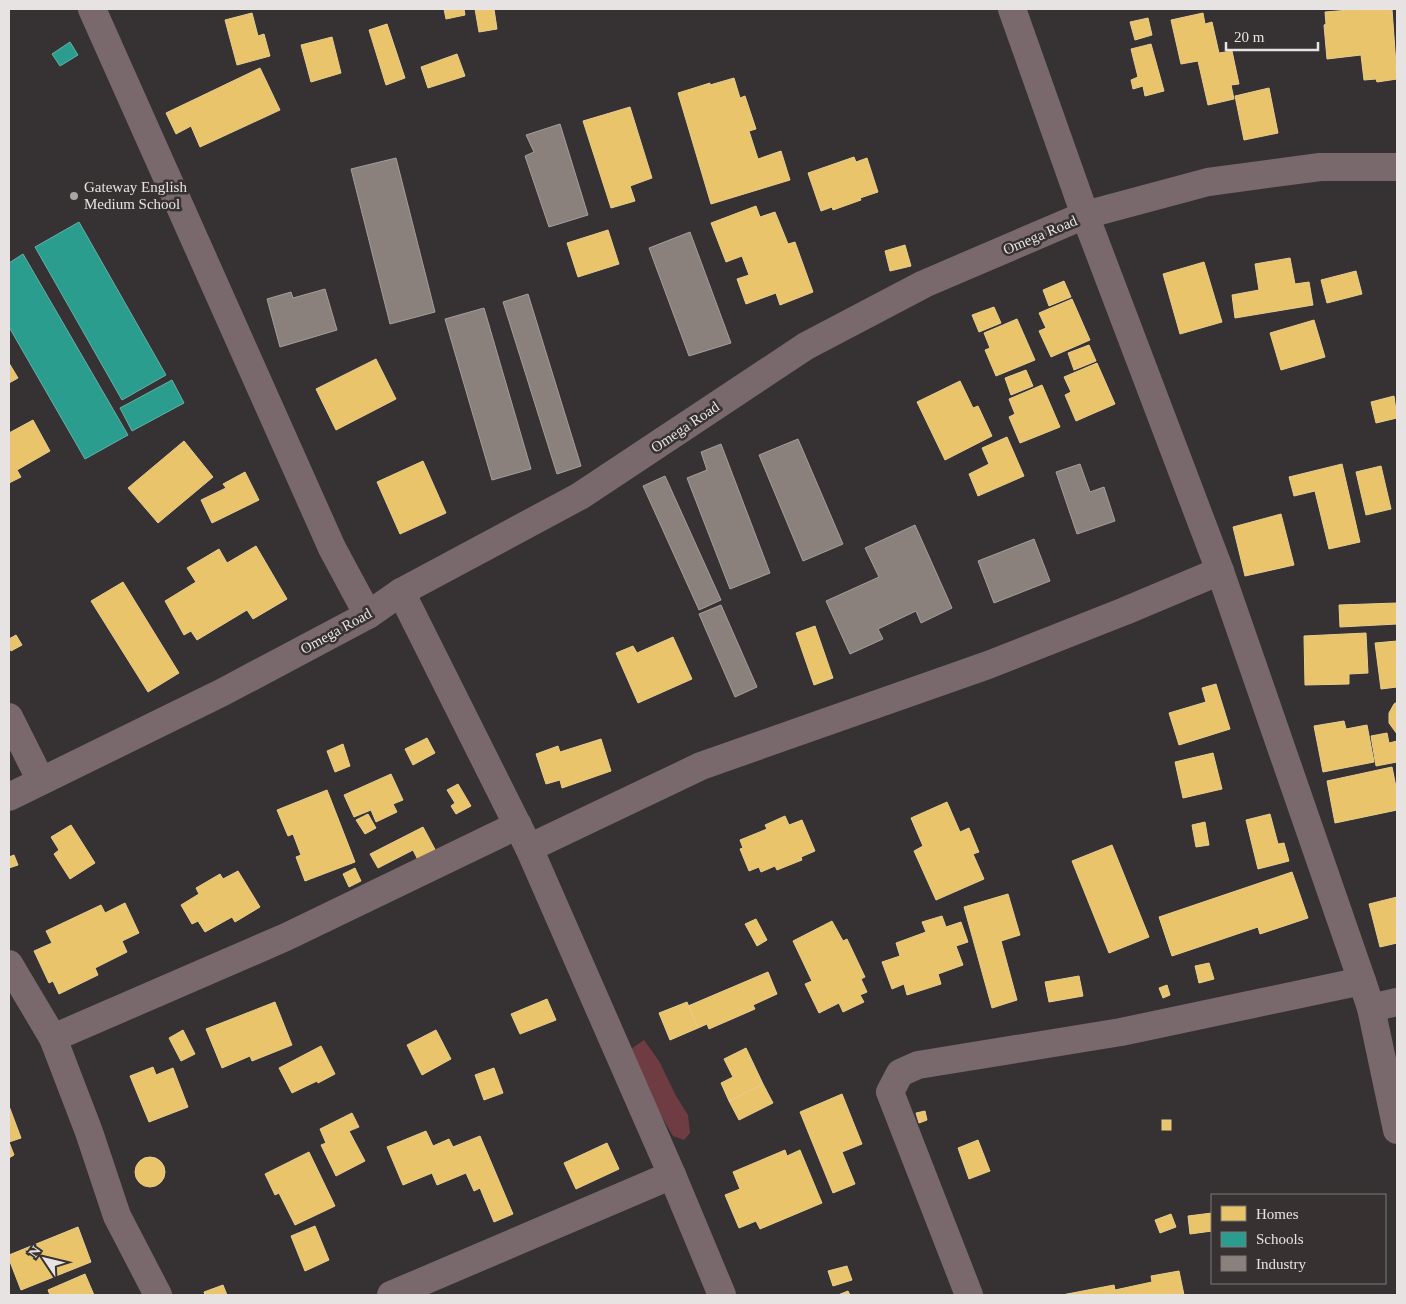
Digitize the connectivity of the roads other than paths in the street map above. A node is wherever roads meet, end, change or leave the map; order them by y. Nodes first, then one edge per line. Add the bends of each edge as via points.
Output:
1 (92, 9) edge
2 (1012, 9) edge
3 (1397, 167) edge
4 (1085, 215) junction
5 (1220, 571) junction
6 (400, 592) junction
7 (368, 615) junction
8 (9, 717) edge
9 (41, 781) junction
10 (9, 797) edge
11 (523, 836) junction
12 (9, 964) edge
13 (1362, 981) junction
14 (1384, 1005) edge
15 (53, 1038) junction
16 (1397, 1130) edge
17 (672, 1175) junction
18 (158, 1295) edge
19 (391, 1295) edge
20 (722, 1295) edge
21 (969, 1295) edge

1 - 7 street via 332,548
2 - 4 street
3 - 4 street, Omega Road via 1320,167 1208,182
4 - 5 street
4 - 6 street, Omega Road via 924,284 806,346 580,496
5 - 11 street via 988,665 701,766
5 - 13 street
6 - 7 street, Omega Road
6 - 11 street
7 - 9 street, Omega Road via 222,692
8 - 9 street
9 - 10 street, Omega Road
11 - 15 street
11 - 17 street
12 - 15 street
13 - 14 street
13 - 21 street via 1121,1032 918,1066 900,1073 890,1092
14 - 16 street
15 - 18 street via 117,1216
17 - 19 street
17 - 20 street

